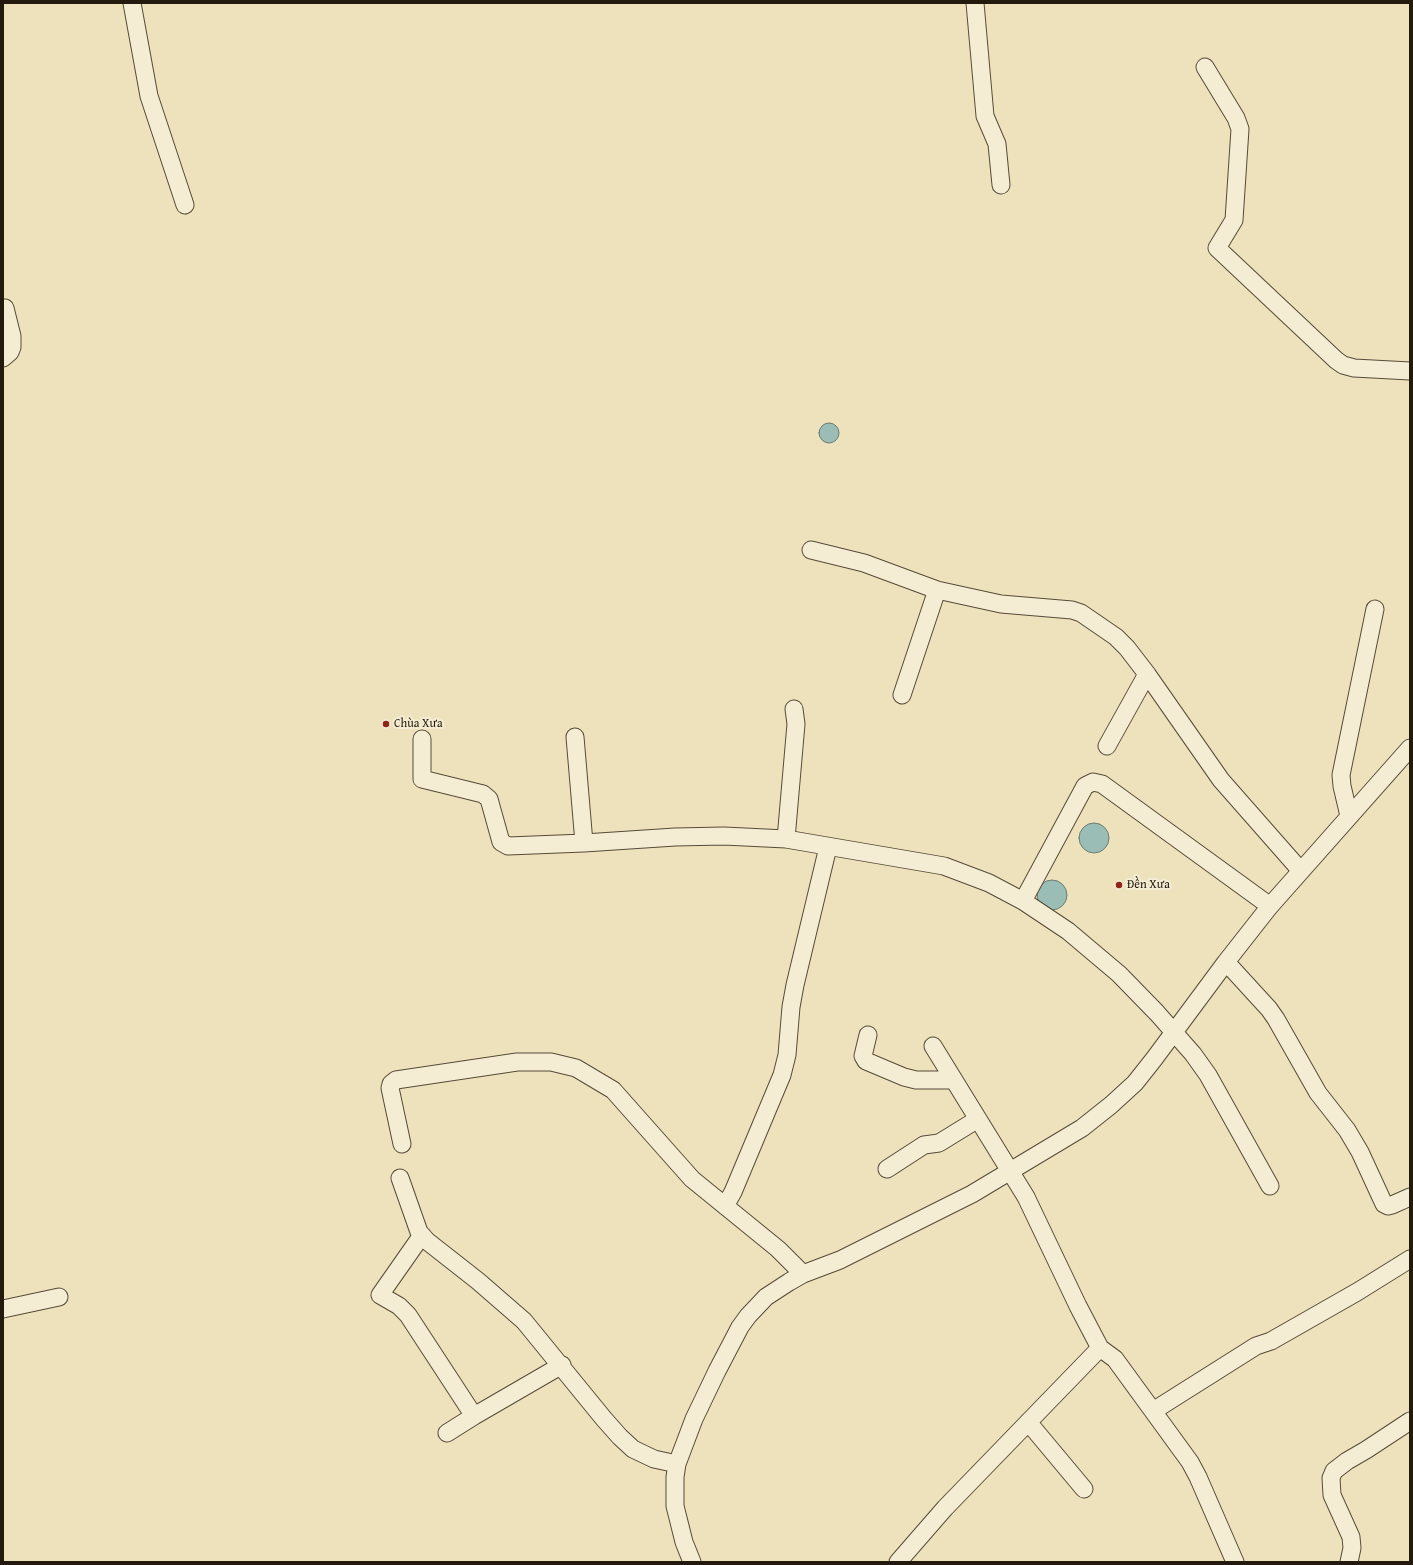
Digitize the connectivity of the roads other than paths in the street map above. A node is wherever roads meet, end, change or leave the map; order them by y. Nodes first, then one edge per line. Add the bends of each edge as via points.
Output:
1 (132, 3) edge
2 (975, 3) edge
3 (1205, 67) dead end
4 (1002, 186) dead end
5 (185, 204) dead end
6 (5, 308) dead end
7 (3, 358) edge
8 (1410, 371) edge
9 (811, 550) dead end
10 (937, 590) junction
11 (1375, 609) dead end
12 (1148, 674) junction
13 (902, 695) dead end
14 (794, 709) dead end
15 (575, 737) dead end
16 (422, 739) dead end
17 (1107, 746) dead end
18 (1409, 754) edge
19 (1349, 816) junction
20 (786, 839) junction
21 (584, 843) junction
22 (828, 847) junction
23 (1301, 871) junction
24 (1023, 901) junction
25 (1270, 906) junction
26 (1226, 962) junction
27 (1174, 1033) junction
28 (868, 1035) dead end
29 (933, 1046) dead end
30 (954, 1080) junction
31 (978, 1119) junction
32 (402, 1144) dead end
33 (887, 1169) dead end
34 (1010, 1171) junction
35 (400, 1178) dead end
36 (1270, 1186) dead end
37 (1410, 1197) edge
38 (725, 1206) junction
39 (422, 1235) junction
40 (1410, 1259) edge
41 (803, 1274) junction
42 (59, 1297) dead end
43 (3, 1309) edge
44 (1100, 1348) junction
45 (562, 1366) junction
46 (1153, 1411) junction
47 (474, 1416) junction
48 (1410, 1421) edge
49 (1028, 1422) junction
50 (447, 1433) dead end
51 (678, 1464) junction
52 (1084, 1489) dead end
53 (1230, 1560) edge
54 (692, 1562) edge
55 (899, 1562) edge
56 (1348, 1562) edge

1 - 5 street via 149,96
2 - 4 street via 986,116 997,144
3 - 8 street via 1240,129 1234,220 1217,248 1343,365
6 - 7 street via 12,347
9 - 10 street via 864,563
10 - 12 street via 1001,604 1082,613 1116,637
10 - 13 street
11 - 19 street via 1341,775
12 - 17 street
12 - 23 street via 1221,780
14 - 20 street via 796,724
15 - 21 street
16 - 21 street via 422,779 483,794 489,799 501,842 508,846
18 - 19 street
19 - 23 street
20 - 21 street via 675,836
20 - 22 street
22 - 24 street via 944,866 989,883
22 - 38 street via 795,986 787,1055 782,1075
23 - 25 street
24 - 25 street via 1085,786 1093,782 1102,784
24 - 27 street via 1068,931 1119,974
25 - 26 street
26 - 27 street
26 - 37 street via 1276,1019 1318,1093 1347,1130 1360,1152 1384,1204 1392,1205
27 - 34 street via 1135,1083 1111,1105 1082,1128
27 - 36 street via 1208,1075
28 - 30 street via 863,1056 866,1061 916,1080
29 - 30 street
30 - 31 street
31 - 33 street via 939,1143 924,1145
31 - 34 street
32 - 38 street via 390,1088 396,1080 517,1062 551,1062 576,1068 613,1090 692,1179
34 - 41 street via 972,1194 840,1260
34 - 44 street via 1026,1197
35 - 39 street
38 - 41 street via 778,1249
39 - 45 street via 524,1321
39 - 47 street via 380,1295 399,1306 408,1315
40 - 46 street via 1271,1341 1256,1346
41 - 51 street via 766,1297 740,1327 694,1419
42 - 43 street
44 - 46 street via 1115,1359
44 - 49 street
45 - 47 street
45 - 51 street via 633,1449 654,1459
46 - 53 street via 1198,1477
47 - 50 street
48 - 56 street via 1334,1471 1331,1478 1332,1495 1351,1537 1352,1548
49 - 52 street
49 - 55 street via 945,1508
51 - 54 street via 675,1477 675,1506

